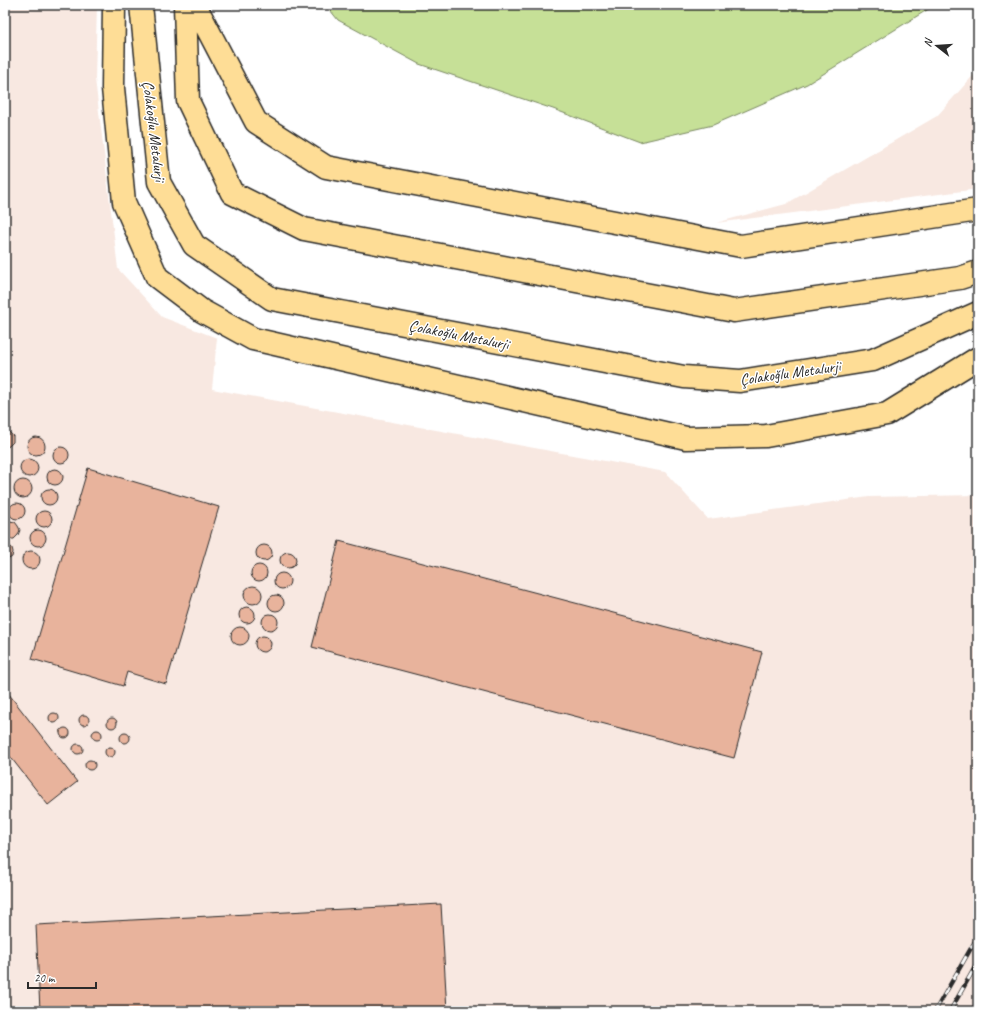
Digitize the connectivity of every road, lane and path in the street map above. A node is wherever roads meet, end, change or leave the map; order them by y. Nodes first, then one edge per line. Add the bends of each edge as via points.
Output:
1 (114, 5) edge
2 (141, 5) edge
3 (185, 5) edge
4 (195, 5) edge
5 (978, 210) edge
6 (978, 272) edge
7 (978, 314) edge
8 (978, 358) edge

1 - 8 main road via 113,88 124,202 157,277 202,311 254,339 686,438 766,436 887,414
2 - 7 main road, Çolakoğlu Metalurji via 159,182 194,245 272,299 684,377 740,381 873,360
3 - 6 main road via 188,102 232,193 304,229 734,311 960,278
4 - 5 main road via 256,122 326,167 742,246

